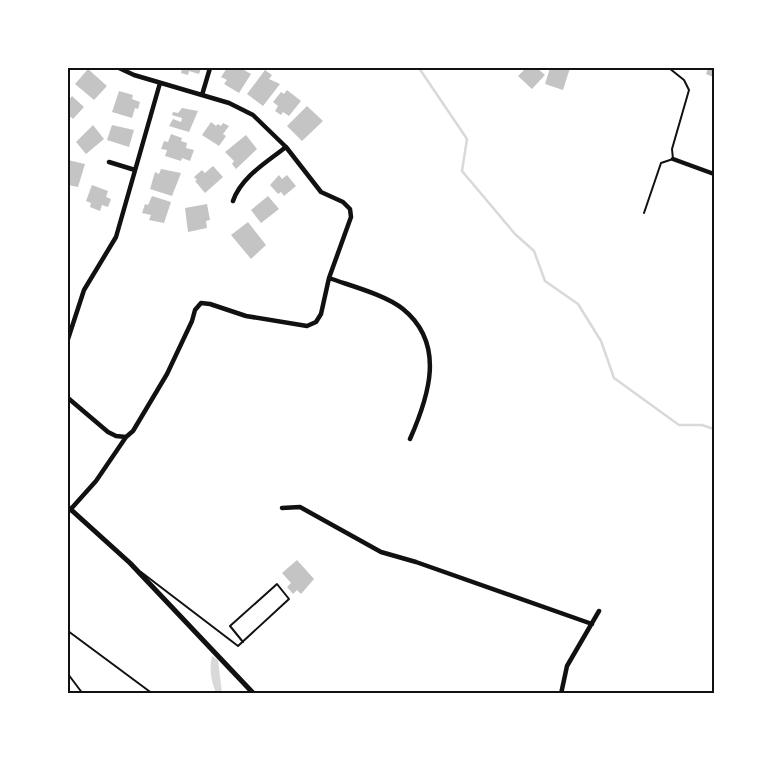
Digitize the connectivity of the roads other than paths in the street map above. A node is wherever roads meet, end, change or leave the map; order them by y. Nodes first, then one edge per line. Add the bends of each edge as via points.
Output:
1 (119, 68) edge
2 (210, 68) edge
3 (670, 68) edge
4 (160, 83) junction
5 (202, 95) junction
6 (286, 147) junction
7 (673, 159) junction
8 (109, 162) dead end
9 (134, 170) junction
10 (714, 174) edge
11 (233, 200) dead end
12 (644, 212) dead end
13 (329, 278) junction
14 (68, 339) edge
15 (68, 398) edge
16 (126, 437) junction
17 (410, 439) dead end
18 (69, 508) edge
19 (282, 508) dead end
20 (130, 563) junction
21 (599, 612) dead end
22 (592, 624) junction
23 (68, 631) edge
24 (243, 642) junction
25 (68, 674) edge
26 (84, 694) edge
27 (153, 694) edge
28 (254, 694) edge
29 (561, 694) edge

1 - 4 street
2 - 5 street
3 - 7 lane via 690,90 672,149
4 - 5 street
4 - 9 street
5 - 6 street via 253,115
6 - 11 street via 246,180
6 - 13 street via 321,192 350,209 351,217
7 - 10 street
7 - 12 lane via 661,163
8 - 9 street
9 - 14 street via 116,237 84,290
13 - 16 street via 321,314 316,322 307,326 200,304 167,374 133,431
13 - 17 street via 402,308 422,331 429,345 431,374 421,414
15 - 16 street via 108,432
16 - 18 street via 96,481
18 - 20 street
19 - 22 street via 300,507 381,552
20 - 24 lane via 238,646
20 - 28 street
21 - 22 street
22 - 29 street via 567,666
23 - 27 lane
24 - 24 lane via 289,599 277,584 230,626
25 - 26 lane

